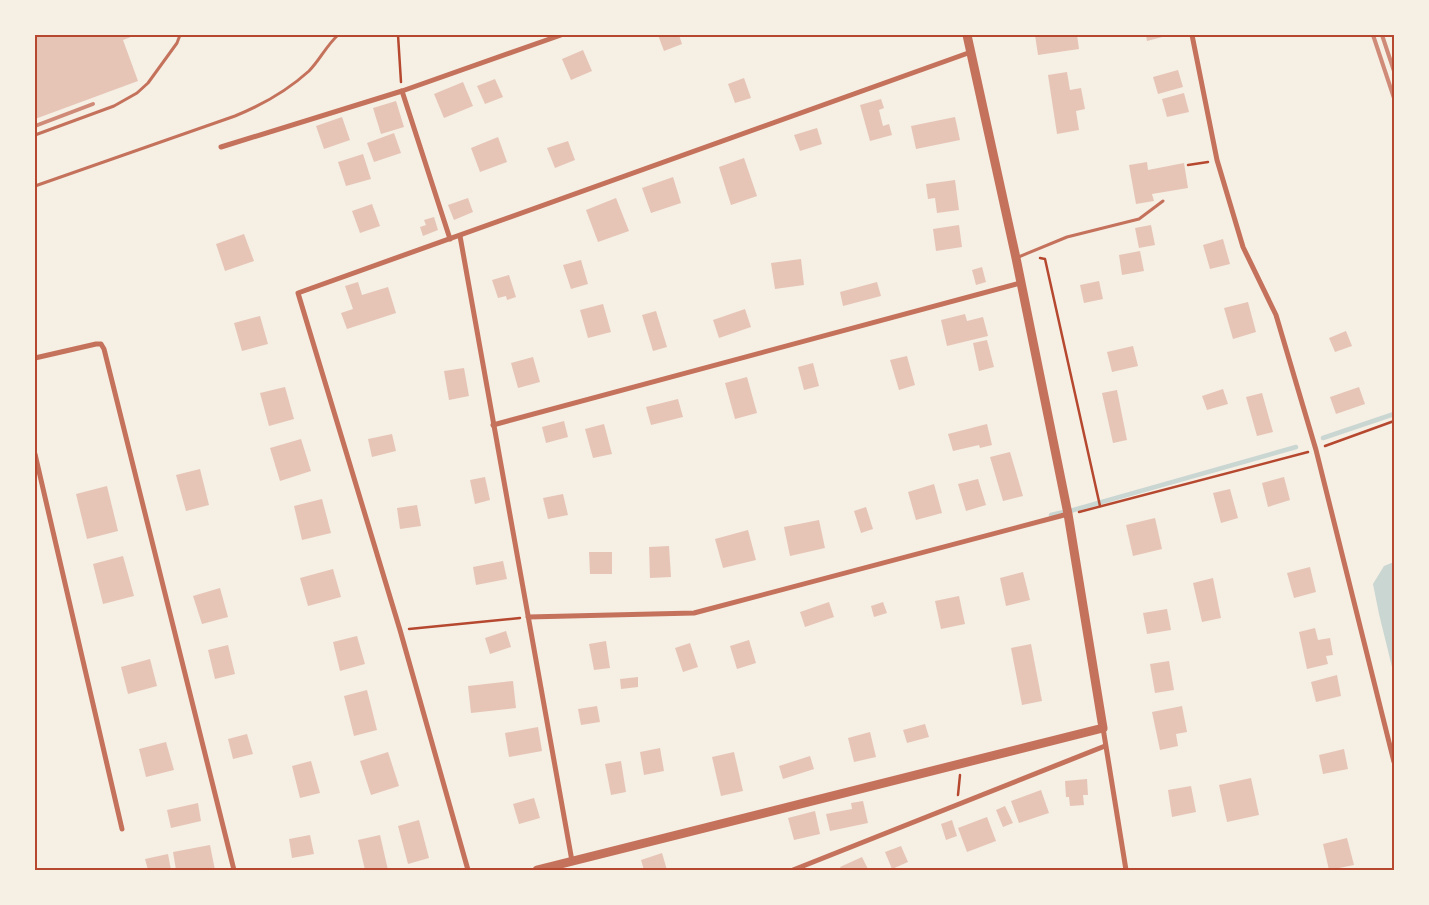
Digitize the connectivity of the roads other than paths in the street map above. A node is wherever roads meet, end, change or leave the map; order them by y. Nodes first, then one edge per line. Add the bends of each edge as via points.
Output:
1 (180, 35) edge
2 (338, 35) edge
3 (561, 35) edge
4 (967, 35) edge
5 (1192, 35) edge
6 (971, 52) junction
7 (402, 91) junction
8 (35, 135) edge
9 (221, 147) dead end
10 (35, 186) edge
11 (1163, 201) dead end
12 (460, 236) junction
13 (450, 239) junction
14 (1016, 258) junction
15 (1020, 283) junction
16 (35, 358) edge
17 (494, 425) junction
18 (35, 454) edge
19 (1068, 514) junction
20 (528, 617) junction
21 (1103, 728) junction
22 (1105, 746) junction
23 (1394, 762) edge
24 (122, 829) dead end
25 (572, 862) junction
26 (234, 870) edge
27 (468, 870) edge
28 (537, 870) edge
29 (793, 870) edge
30 (1126, 870) edge

1 - 8 lane via 148,83 137,93 114,106
2 - 10 lane via 310,70 261,105
3 - 7 street
4 - 6 street
5 - 23 street via 1217,160 1243,247 1276,314 1316,450
6 - 12 street
6 - 14 street
7 - 9 street
7 - 13 street
11 - 14 lane via 1139,219 1067,236
12 - 13 street
12 - 17 street
13 - 27 street via 298,292
14 - 15 street
15 - 17 street
15 - 19 street
16 - 26 street via 96,344 101,344 104,349
17 - 20 street
18 - 24 street
19 - 20 street via 694,613
19 - 21 street
20 - 25 street
21 - 22 street
21 - 25 street
22 - 29 street
22 - 30 street
25 - 28 street

